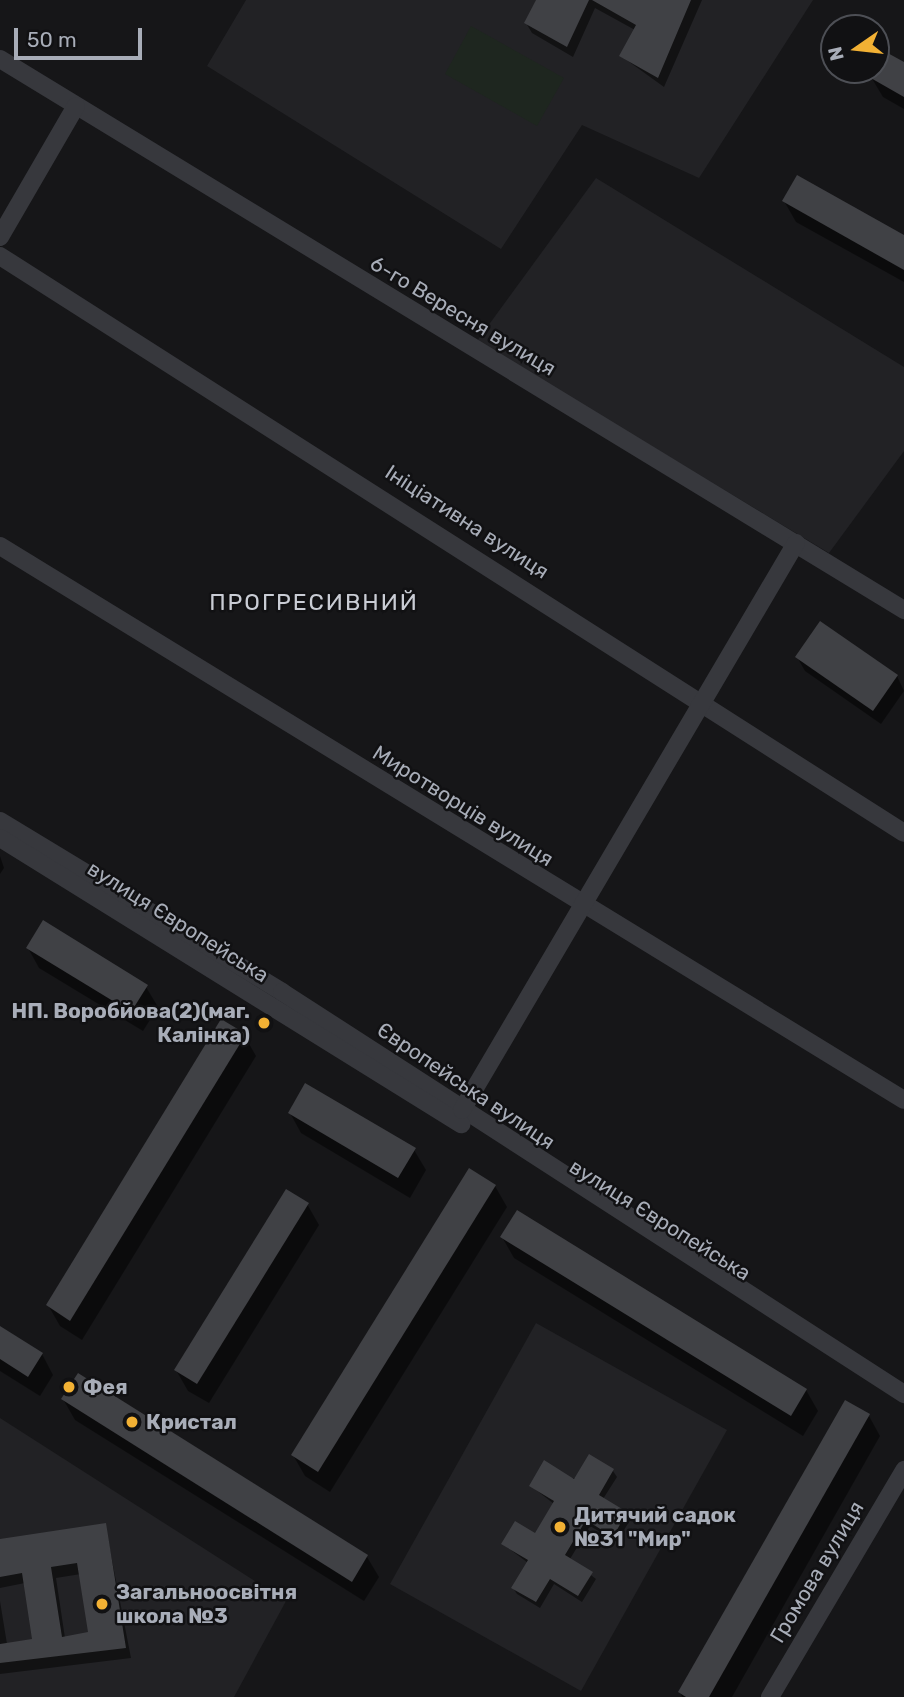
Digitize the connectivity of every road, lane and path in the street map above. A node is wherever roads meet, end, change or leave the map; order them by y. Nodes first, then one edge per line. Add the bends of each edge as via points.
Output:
1 (0, 60) edge
2 (76, 106) junction
3 (0, 237) edge
4 (0, 256) edge
5 (796, 543) junction
6 (0, 546) edge
7 (904, 610) edge
8 (703, 702) junction
9 (0, 821) edge
10 (904, 833) edge
11 (0, 838) edge
12 (582, 907) junction
13 (904, 1100) edge
14 (462, 1111) junction
15 (904, 1396) edge
16 (904, 1470) edge
17 (770, 1697) edge

1 - 2 street, 6-го Вересня вулиця
2 - 3 street
2 - 5 street, 6-го Вересня вулиця
4 - 8 street, Ініціативна вулиця
5 - 7 street, 6-го Вересня вулиця
5 - 8 street
6 - 12 street, Миротворців вулиця
8 - 10 street, Ініціативна вулиця
8 - 12 street
9 - 14 street, Європейська вулиця
11 - 15 street, вулиця Європейська
12 - 13 street, Миротворців вулиця
12 - 14 street
14 - 15 street, Європейська вулиця
16 - 17 street, Громова вулиця

